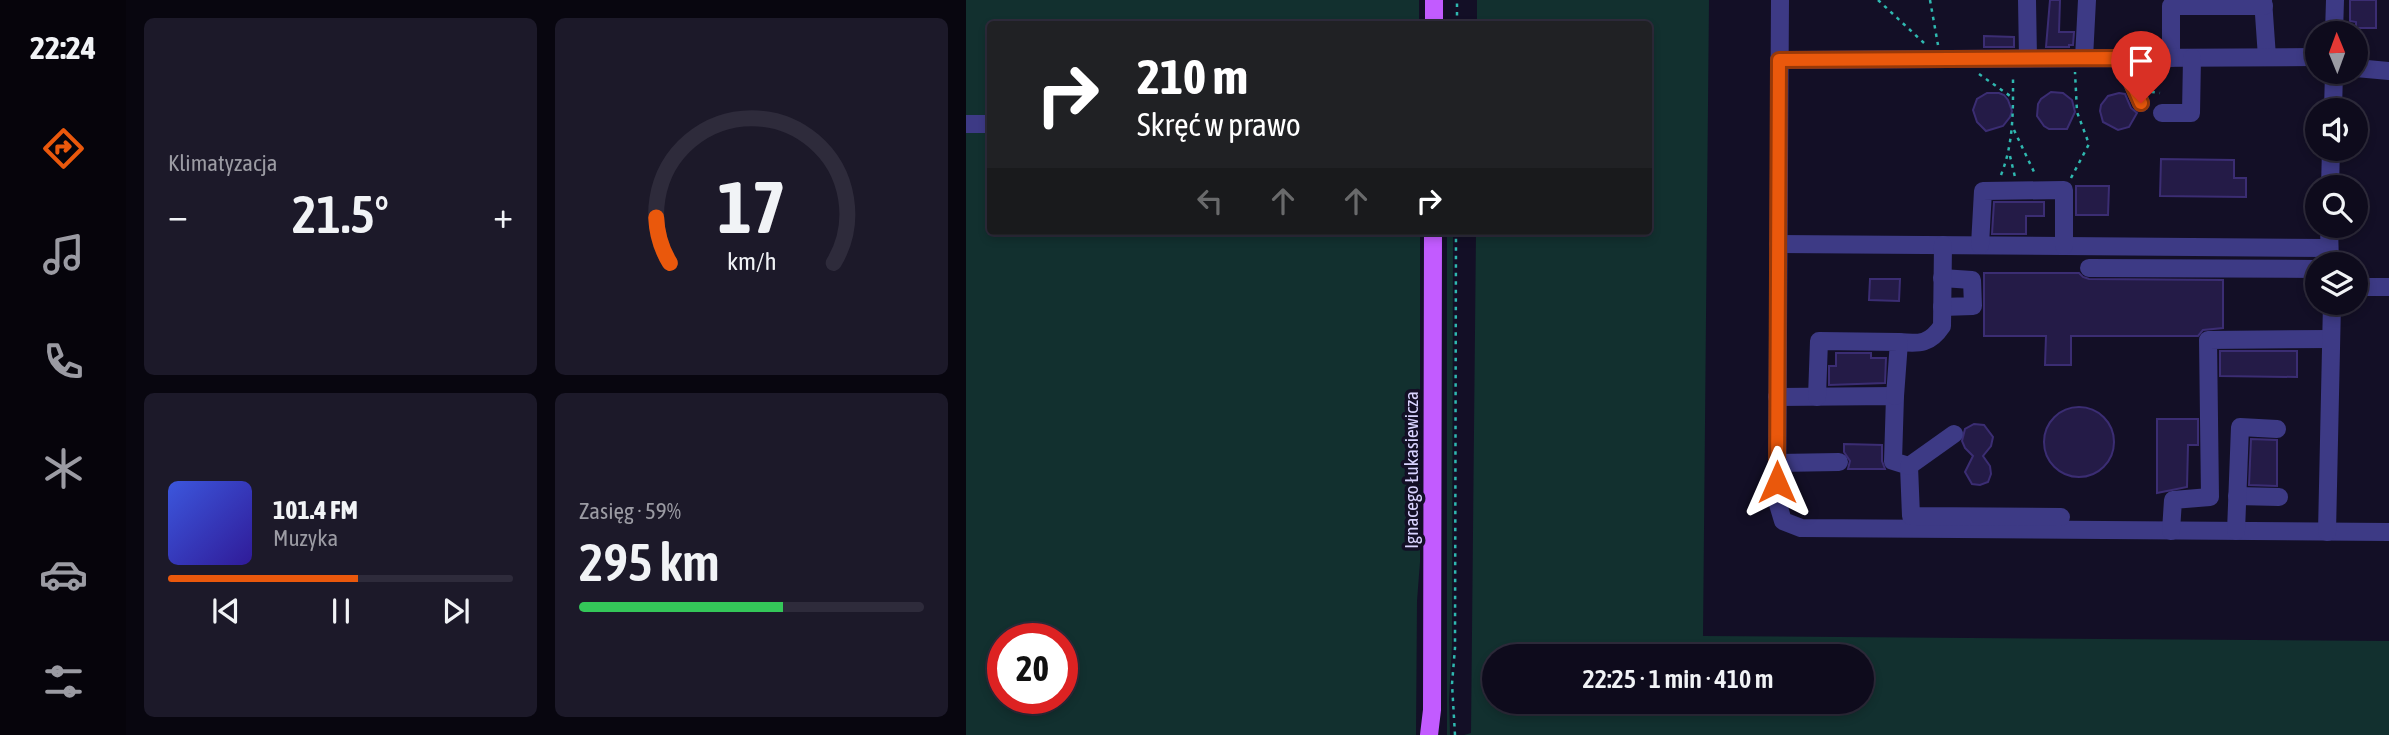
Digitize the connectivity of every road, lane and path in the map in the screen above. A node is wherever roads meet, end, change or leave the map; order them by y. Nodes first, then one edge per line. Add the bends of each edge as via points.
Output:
1 (1434, 0) edge
2 (1457, 0) edge
3 (1780, 0) edge
4 (1878, 0) edge
5 (1930, 0) edge
6 (2027, 0) edge
7 (2087, 0) edge
8 (2335, 0) edge
9 (2263, 3) edge
10 (1433, 21) edge
11 (1457, 21) edge
12 (2334, 21) edge
13 (2267, 57) junction
14 (2305, 57) edge
15 (2121, 58) junction
16 (2171, 58) junction
17 (2192, 58) junction
18 (1941, 59) junction
19 (2021, 59) junction
20 (2079, 59) junction
21 (1779, 60) junction
22 (2368, 69) edge
23 (2389, 71) edge
24 (1979, 74) dead end
25 (2013, 98) junction
26 (2141, 103) dead end
27 (2162, 113) dead end
28 (966, 124) edge
29 (987, 124) edge
30 (2013, 128) junction
31 (2009, 153) junction
32 (2018, 190) junction
33 (2043, 190) junction
34 (2064, 190) junction
35 (1995, 191) junction
36 (1433, 235) edge
37 (1456, 235) edge
38 (1778, 244) junction
39 (1943, 245) junction
40 (1980, 245) junction
41 (2064, 246) junction
42 (2305, 253) edge
43 (2090, 268) dead end
44 (2305, 269) edge
45 (1942, 278) junction
46 (2368, 287) edge
47 (2389, 287) edge
48 (1942, 306) junction
49 (2332, 315) edge
50 (2331, 339) junction
51 (1899, 342) junction
52 (1895, 396) junction
53 (1777, 397) junction
54 (1817, 397) junction
55 (2277, 429) dead end
56 (1954, 434) dead end
57 (1839, 462) dead end
58 (1777, 463) junction
59 (1909, 466) junction
60 (2237, 496) junction
61 (2279, 497) dead end
62 (2061, 517) dead end
63 (2171, 531) junction
64 (2236, 531) junction
65 (2327, 532) junction
66 (2389, 532) edge
67 (1432, 710) junction
68 (1429, 735) edge
69 (1435, 735) edge
70 (1455, 735) edge

1 - 10 main road
2 - 11 path
3 - 21 street
4 - 18 path
5 - 18 path
6 - 19 street
7 - 20 street
8 - 12 street
9 - 13 street
9 - 16 street via 2171,6
13 - 14 street
13 - 17 street
15 - 16 street
15 - 20 street
15 - 26 street
16 - 17 street
17 - 27 street via 2191,113
18 - 19 street
18 - 21 street
19 - 20 street
19 - 25 path
20 - 34 path via 2077,111 2089,144
21 - 38 street
22 - 23 street
24 - 25 path
25 - 30 path
28 - 29 street
30 - 31 path
30 - 33 path
31 - 32 path
31 - 35 path
32 - 33 street
32 - 35 street
33 - 34 street
34 - 41 street
35 - 40 street via 1983,191
36 - 67 main road, Ignacego Łukasiewicza
37 - 70 path
38 - 39 street
38 - 53 street
39 - 40 street
39 - 45 street
40 - 41 street
41 - 42 street via 2169,238
43 - 44 street
45 - 48 street
45 - 48 street via 1972,280 1973,306
46 - 47 street
48 - 51 street via 1942,326 1934,337 1924,342
49 - 50 street
50 - 63 street via 2208,341 2210,497 2173,500
50 - 65 street
51 - 52 street
51 - 54 street via 1819,341
52 - 54 street
52 - 59 street via 1893,461
53 - 54 street
53 - 58 street
55 - 60 street via 2240,427
56 - 59 street
57 - 58 street
58 - 63 street via 1777,501 1783,521 1801,528
59 - 62 street via 1912,516
60 - 61 street
60 - 64 street
63 - 64 street
64 - 65 street
65 - 66 street
67 - 68 main road, Ignacego Łukasiewicza
67 - 69 main road, Ignacego Łukasiewicza

